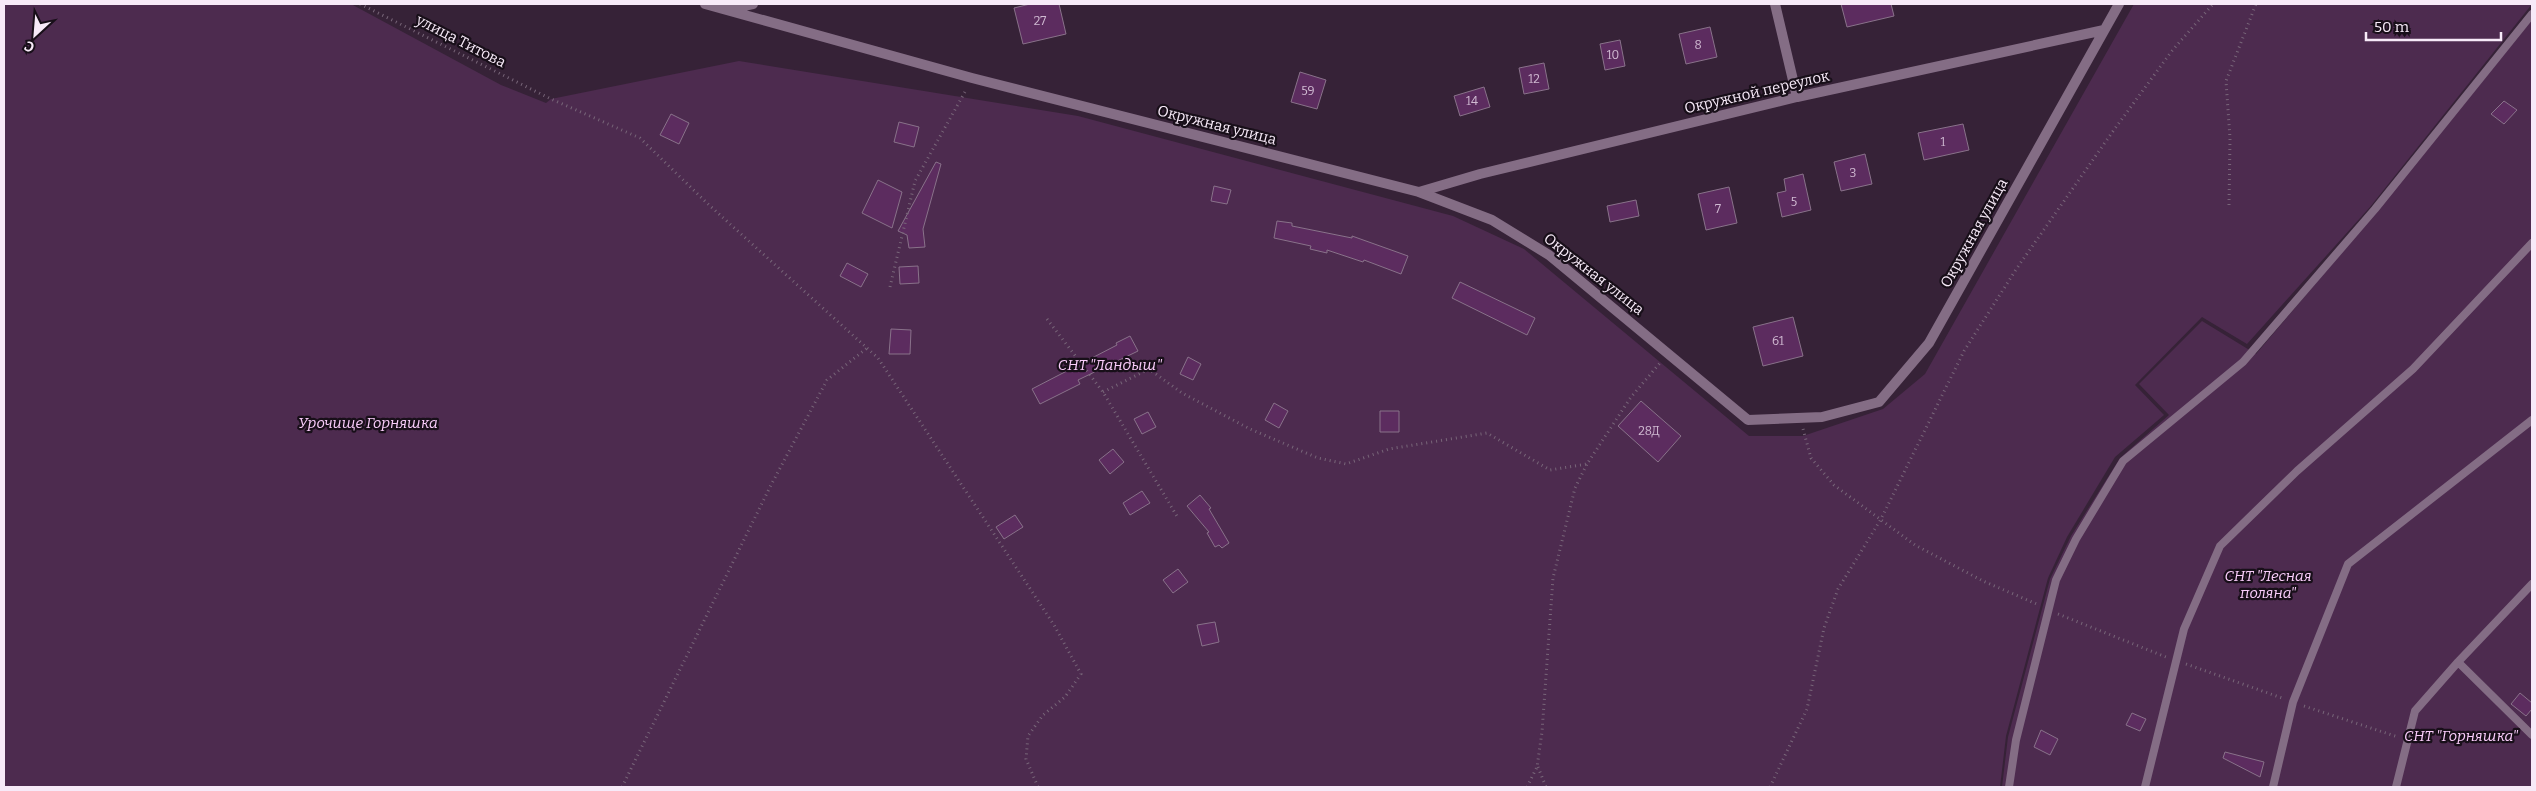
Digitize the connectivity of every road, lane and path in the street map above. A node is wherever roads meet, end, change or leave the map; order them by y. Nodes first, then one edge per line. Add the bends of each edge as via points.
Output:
1 (360, 4) edge
2 (705, 4) edge
3 (753, 4) edge
4 (1775, 4) edge
5 (2119, 4) edge
6 (2213, 4) edge
7 (2256, 4) edge
8 (727, 10) junction
9 (2532, 14) edge
10 (2104, 30) junction
11 (972, 78) junction
12 (1796, 97) junction
13 (1419, 192) junction
14 (2229, 205) dead end
15 (2532, 244) edge
16 (890, 286) dead end
17 (1047, 319) dead end
18 (867, 348) junction
19 (1668, 353) junction
20 (1103, 392) junction
21 (1800, 418) junction
22 (2532, 420) edge
23 (1587, 464) junction
24 (1178, 518) dead end
25 (1881, 519) junction
26 (2532, 584) edge
27 (2049, 610) junction
28 (2176, 661) junction
29 (2458, 662) junction
30 (2293, 702) junction
31 (2532, 735) edge
32 (2408, 741) junction
33 (1538, 766) junction
34 (622, 787) edge
35 (1038, 787) edge
36 (1527, 787) edge
37 (1546, 787) edge
38 (1770, 787) edge
39 (2009, 787) edge
40 (2145, 787) edge
41 (2273, 787) edge
42 (2396, 787) edge

1 - 18 path, улица Титова via 551,99 640,138
2 - 8 street, Окружная улица
3 - 8 street
4 - 12 street
5 - 10 street, Окружная улица
6 - 25 path via 2170,52 2017,268 1964,351
7 - 14 path via 2226,81 2230,138
8 - 11 street, Окружная улица
9 - 27 lane via 2375,209 2243,362 2123,461 2076,539 2056,580
10 - 12 street, Окружной переулок
10 - 21 street, Окружная улица via 1929,343 1879,402 1822,417
11 - 13 street, Окружная улица
11 - 16 path via 914,180
12 - 13 street, Окружной переулок via 1480,174
13 - 19 street, Окружная улица via 1492,220 1549,255
15 - 28 lane via 2413,369 2297,471 2220,546 2184,629
17 - 20 path
18 - 34 path via 827,380 770,487
18 - 35 path, улица Титова via 878,358 1054,625 1081,674 1066,697 1043,715 1028,736 1026,759
19 - 21 street, Окружная улица via 1748,420
19 - 23 path via 1631,397
20 - 23 path via 1149,369 1182,393 1250,429 1318,458 1346,464 1389,448 1487,433 1550,470
20 - 24 path
21 - 25 path via 1811,458 1834,486
22 - 30 lane via 2348,564
23 - 33 path via 1575,488 1553,578
25 - 27 path via 1924,549 1983,581
25 - 38 path via 1838,589 1824,628 1807,709
26 - 29 lane
27 - 28 path
27 - 39 lane via 2016,740
28 - 30 path
28 - 40 lane
29 - 31 lane
29 - 32 lane via 2415,711
30 - 32 path
30 - 41 lane
32 - 42 lane
33 - 36 path
33 - 37 path

